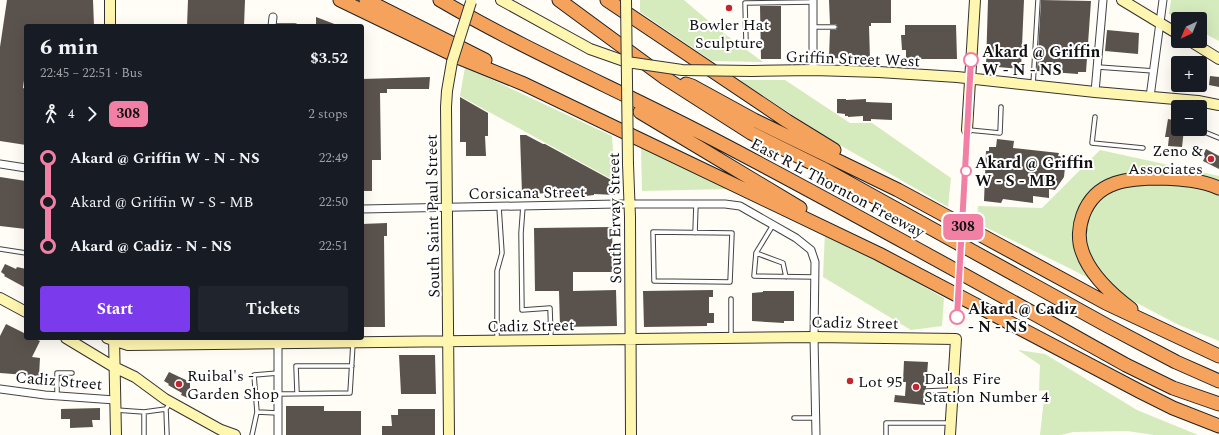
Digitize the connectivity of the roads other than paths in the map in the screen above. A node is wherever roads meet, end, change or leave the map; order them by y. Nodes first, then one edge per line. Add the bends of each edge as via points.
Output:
1 (110, 0) edge
2 (340, 0) edge
3 (366, 0) edge
4 (440, 0) edge
5 (501, 0) edge
6 (559, 0) edge
7 (607, 0) edge
8 (626, 0) edge
9 (975, 0) edge
10 (1038, 0) edge
11 (1102, 0) edge
12 (1122, 0) edge
13 (1163, 0) edge
14 (471, 1) edge
15 (812, 1) edge
16 (272, 17) dead end
17 (1160, 22) junction
18 (110, 24) edge
19 (272, 24) edge
20 (813, 27) junction
21 (835, 27) dead end
22 (1171, 29) edge
23 (746, 41) dead end
24 (1202, 48) edge
25 (539, 54) junction
26 (1219, 58) edge
27 (627, 62) junction
28 (1098, 67) junction
29 (813, 70) junction
30 (1154, 71) junction
31 (665, 78) junction
32 (970, 78) junction
33 (524, 84) junction
34 (1033, 85) junction
35 (1095, 92) junction
36 (1150, 97) junction
37 (1171, 100) edge
38 (1001, 107) dead end
39 (1095, 117) dead end
40 (967, 130) joint
41 (1207, 133) edge
42 (1219, 138) edge
43 (1143, 148) dead end
44 (0, 164) edge
45 (24, 168) edge
46 (1219, 188) edge
47 (898, 190) junction
48 (630, 204) junction
49 (696, 204) junction
50 (499, 206) junction
51 (523, 206) junction
52 (447, 208) junction
53 (364, 209) edge
54 (773, 225) junction
55 (695, 233) junction
56 (0, 249) edge
57 (24, 253) edge
58 (756, 253) junction
59 (879, 254) junction
60 (786, 277) junction
61 (814, 277) junction
62 (0, 298) edge
63 (731, 299) dead end
64 (24, 311) edge
65 (1154, 326) junction
66 (814, 337) junction
67 (731, 338) junction
68 (631, 339) junction
69 (69, 340) edge
70 (112, 340) edge
71 (115, 340) edge
72 (551, 340) junction
73 (278, 341) edge
74 (497, 341) junction
75 (448, 342) junction
76 (353, 344) junction
77 (1219, 356) edge
78 (352, 366) junction
79 (114, 367) junction
80 (72, 373) dead end
81 (278, 373) junction
82 (1219, 381) edge
83 (0, 389) edge
84 (953, 390) junction
85 (926, 391) dead end
86 (278, 394) junction
87 (296, 394) junction
88 (57, 396) junction
89 (1219, 404) edge
90 (115, 405) junction
91 (169, 406) junction
92 (144, 412) junction
93 (257, 412) junction
94 (278, 413) junction
95 (794, 418) dead end
96 (816, 418) junction
97 (951, 423) junction
98 (1219, 426) edge
99 (116, 435) edge
100 (144, 435) edge
101 (167, 435) edge
102 (235, 435) edge
103 (252, 435) edge
104 (278, 435) edge
105 (449, 435) edge
106 (631, 435) edge
107 (816, 435) edge
108 (886, 435) edge
109 (950, 435) edge

1 - 18 main road
2 - 33 highway via 460,58
3 - 33 highway via 485,60
4 - 25 highway, East R L Thornton Freeway
5 - 27 main road, Griffin Street West via 590,49
6 - 31 highway, East R L Thornton Freeway
7 - 47 highway via 781,117
8 - 27 main road, South Ervay Street, bridge
9 - 32 main road
10 - 34 lane
11 - 28 street
12 - 17 main road
13 - 17 street
14 - 52 main road, South Saint Paul Street, bridge via 449,74 446,102
15 - 20 street
15 - 23 lane via 745,3
16 - 19 street
17 - 22 main road
17 - 30 street
20 - 21 lane
20 - 29 street
24 - 26 main road
25 - 59 highway
25 - 89 highway, East R L Thornton Freeway via 709,137 802,186 1126,365 1173,388
27 - 29 main road, Griffin Street West, bridge via 682,70
27 - 48 main road, South Ervay Street, bridge
28 - 30 lane
28 - 35 street
29 - 32 main road, Griffin Street West
30 - 36 street
31 - 47 highway via 692,86 754,120
31 - 82 highway, East R L Thornton Freeway via 751,133 835,175 1106,325 1176,362
32 - 34 main road, Griffin Street West
32 - 40 main road
33 - 59 highway
34 - 35 main road, Griffin Street West
35 - 36 main road, Griffin Street West
36 - 37 main road, Griffin Street West
38 - 40 lane via 1000,133
39 - 43 lane via 1092,143
41 - 42 lane
44 - 45 street
46 - 65 highway via 1184,179 1131,179 1104,188 1095,195 1085,210 1080,224 1080,238 1089,265 1113,295
47 - 65 highway via 1106,303
48 - 49 street, Corsicana Street
48 - 51 street, Corsicana Street
48 - 68 main road, South Ervay Street
49 - 54 street, Corsicana Street via 740,206
49 - 55 lane
50 - 51 street, Corsicana Street
50 - 52 street, Corsicana Street
50 - 74 lane via 502,253 497,271
51 - 72 lane via 522,310 550,308
52 - 53 street, Corsicana Street
52 - 75 main road, South Saint Paul Street
54 - 58 lane
54 - 61 street, Corsicana Street via 811,250 815,262
55 - 55 lane via 653,232 654,281 730,282 732,233
56 - 57 lane
58 - 60 lane via 783,263
58 - 60 lane via 754,276
59 - 98 highway via 1141,392
60 - 61 lane
61 - 66 street
62 - 64 main road
63 - 67 lane
65 - 77 highway
66 - 67 main road, Cadiz Street
66 - 84 main road, Cadiz Street via 956,338
66 - 96 street
67 - 68 main road, Cadiz Street
68 - 72 main road, Cadiz Street
68 - 106 main road, South Ervay Street
69 - 79 main road
70 - 79 main road
71 - 73 main road, Cadiz Street via 128,345
72 - 74 main road, Cadiz Street
73 - 76 main road, Cadiz Street
73 - 81 street
74 - 75 main road, Cadiz Street
75 - 76 main road, Cadiz Street
75 - 105 main road, South Saint Paul Street
76 - 78 lane
78 - 87 lane via 350,393
78 - 87 lane via 296,366
79 - 90 main road
79 - 91 main road via 135,377
80 - 88 lane via 57,373
81 - 86 street
81 - 93 lane via 254,375
83 - 88 street, Cadiz Street
84 - 85 lane
84 - 97 main road
86 - 87 lane
86 - 94 street
88 - 90 street, Cadiz Street
90 - 92 lane
90 - 99 main road
91 - 92 lane
91 - 101 lane
91 - 102 main road
92 - 100 lane
93 - 94 lane
93 - 103 lane
94 - 104 street
95 - 96 lane
96 - 107 street
97 - 108 lane via 886,423
97 - 109 main road

